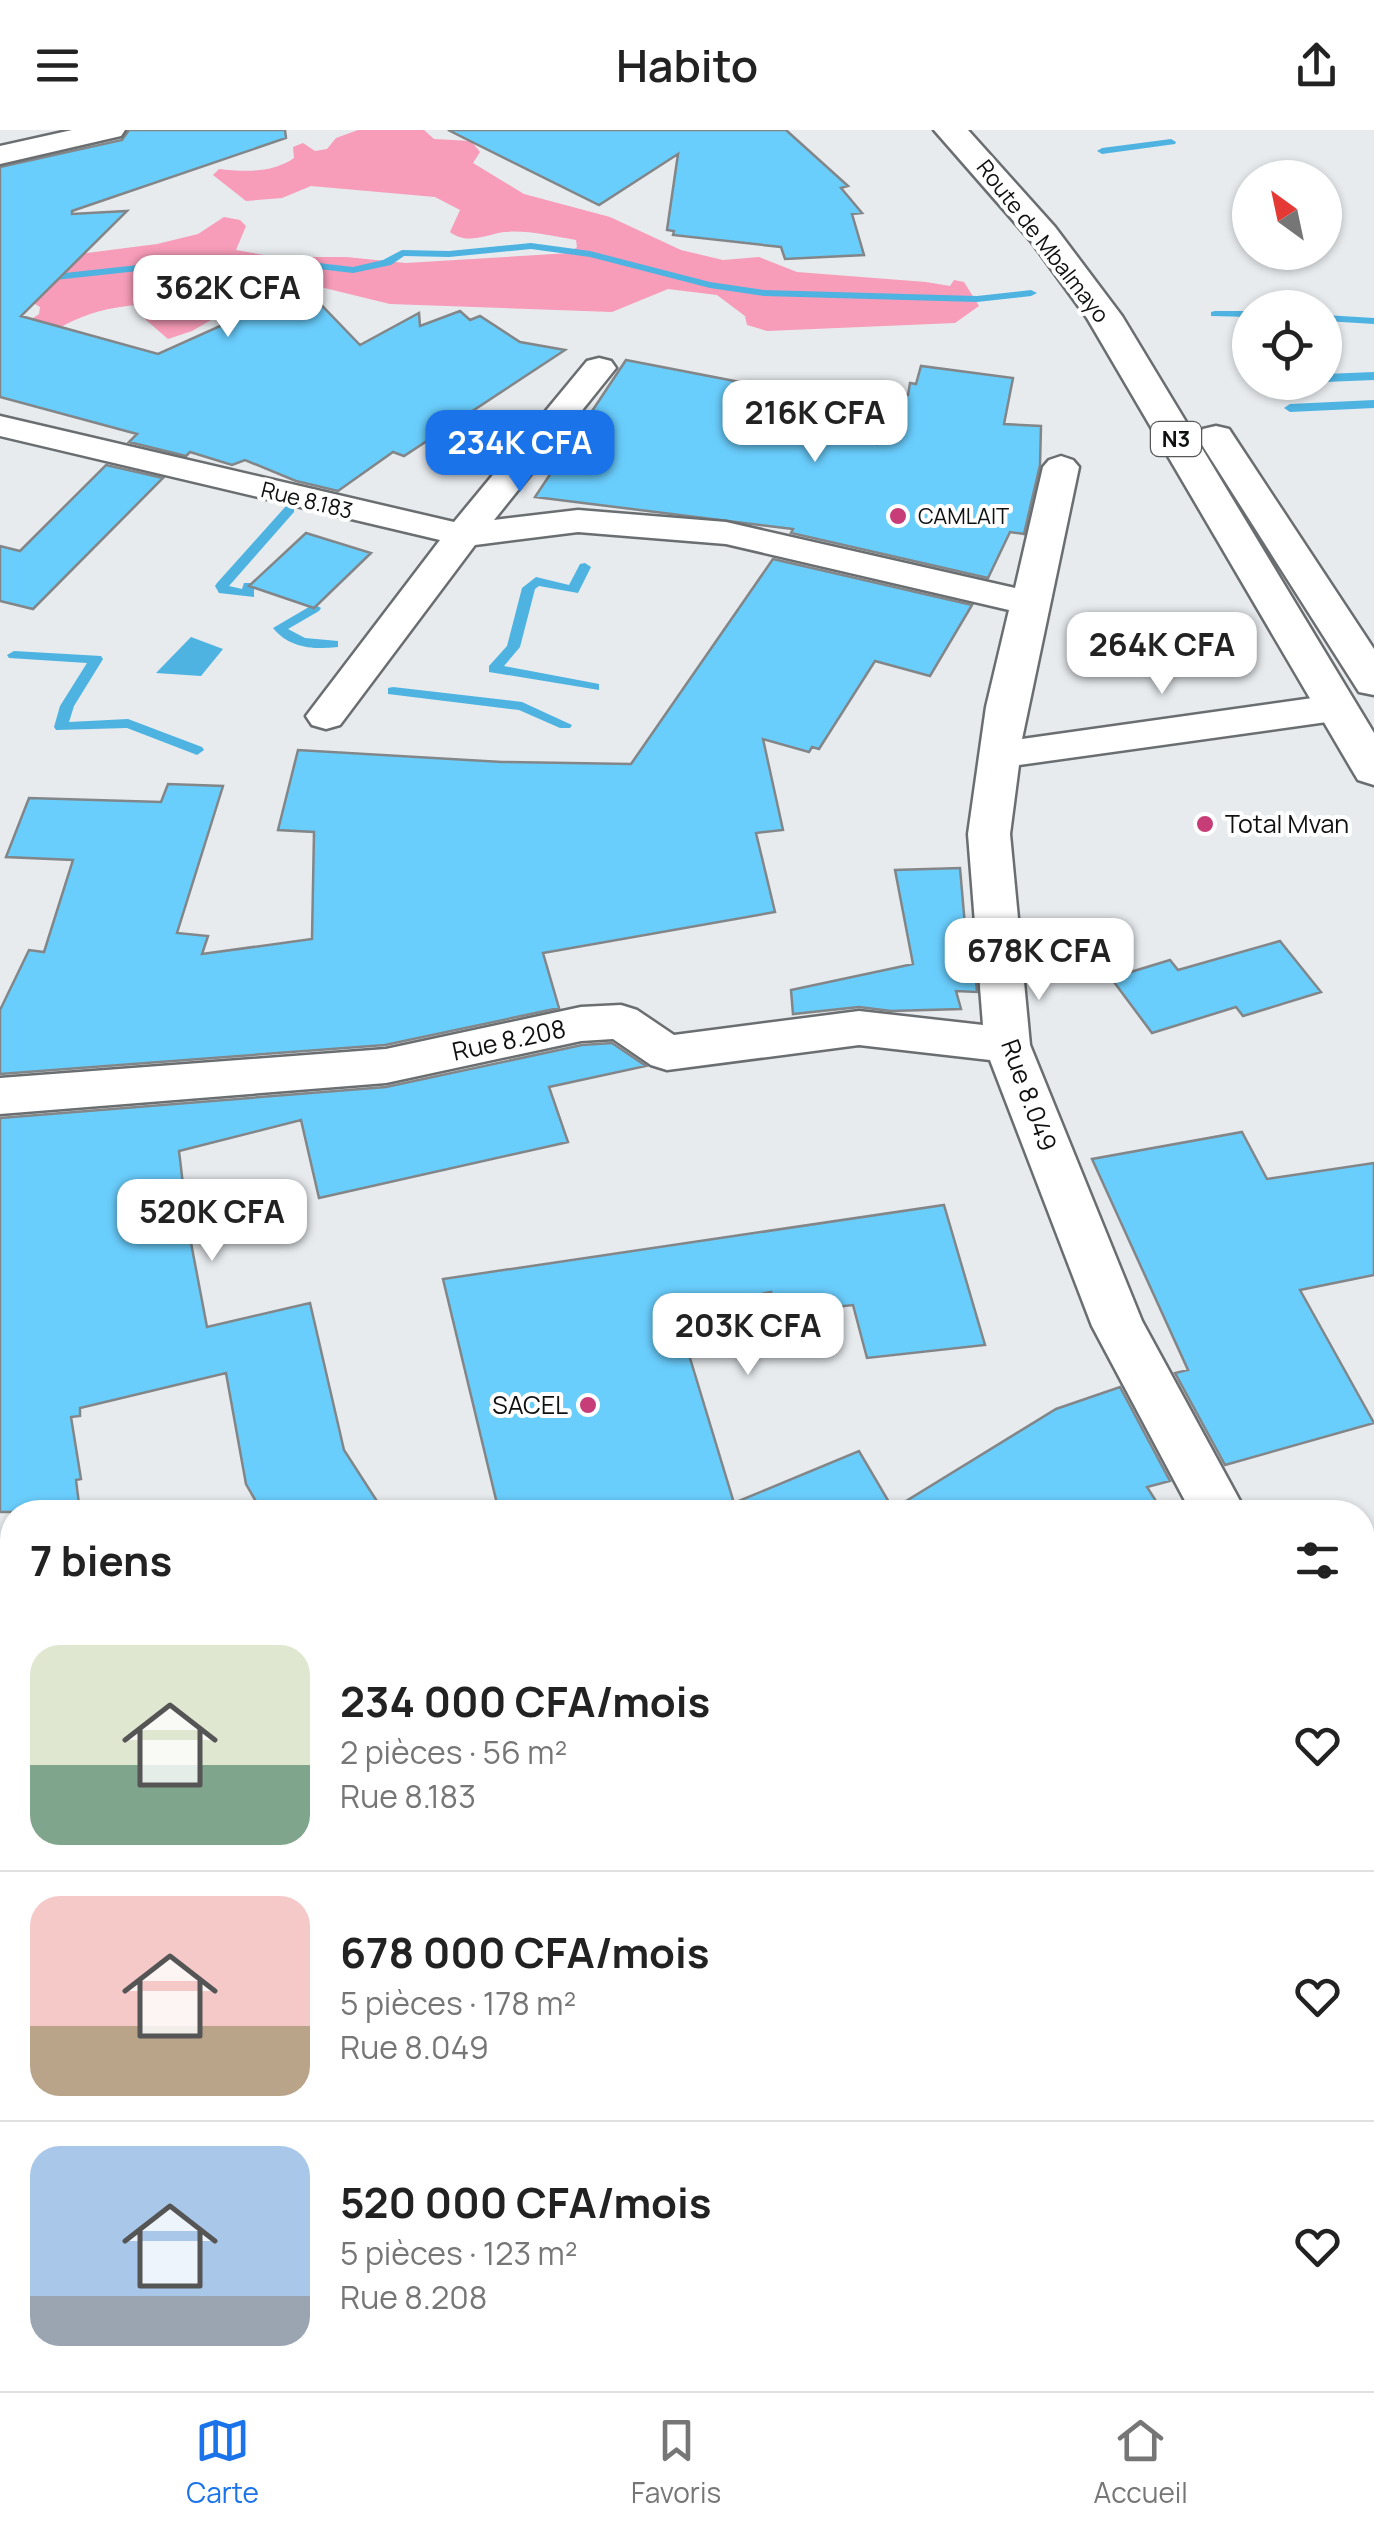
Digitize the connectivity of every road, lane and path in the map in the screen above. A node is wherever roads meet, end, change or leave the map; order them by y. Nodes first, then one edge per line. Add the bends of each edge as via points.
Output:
1 (111, 130) edge
2 (950, 130) edge
3 (984, 130) edge
4 (0, 155) edge
5 (599, 368) dead end
6 (0, 426) edge
7 (1061, 468) dead end
8 (463, 535) junction
9 (1030, 603) junction
10 (1374, 682) edge
11 (1334, 708) junction
12 (326, 716) dead end
13 (1000, 755) junction
14 (1374, 770) edge
15 (1007, 1045) junction
16 (0, 1096) edge
17 (1198, 1500) edge

1 - 4 street
2 - 11 highway, Route de Mbalmayo / N3 via 1104,316
3 - 10 highway, N3 via 1138,309
5 - 8 street
6 - 8 street, Rue 8.183
7 - 9 street, Rue 8.049
8 - 9 street, Rue 8.183 via 578,521 726,534
8 - 12 street
9 - 13 street, Rue 8.049
11 - 13 street
11 - 14 highway, Route de Mbalmayo / N3
13 - 15 street, Rue 8.049 via 989,834
15 - 16 street, Rue 8.208 via 859,1028 667,1053 620,1022 581,1024 386,1066
15 - 17 street, Rue 8.049 via 1118,1326

